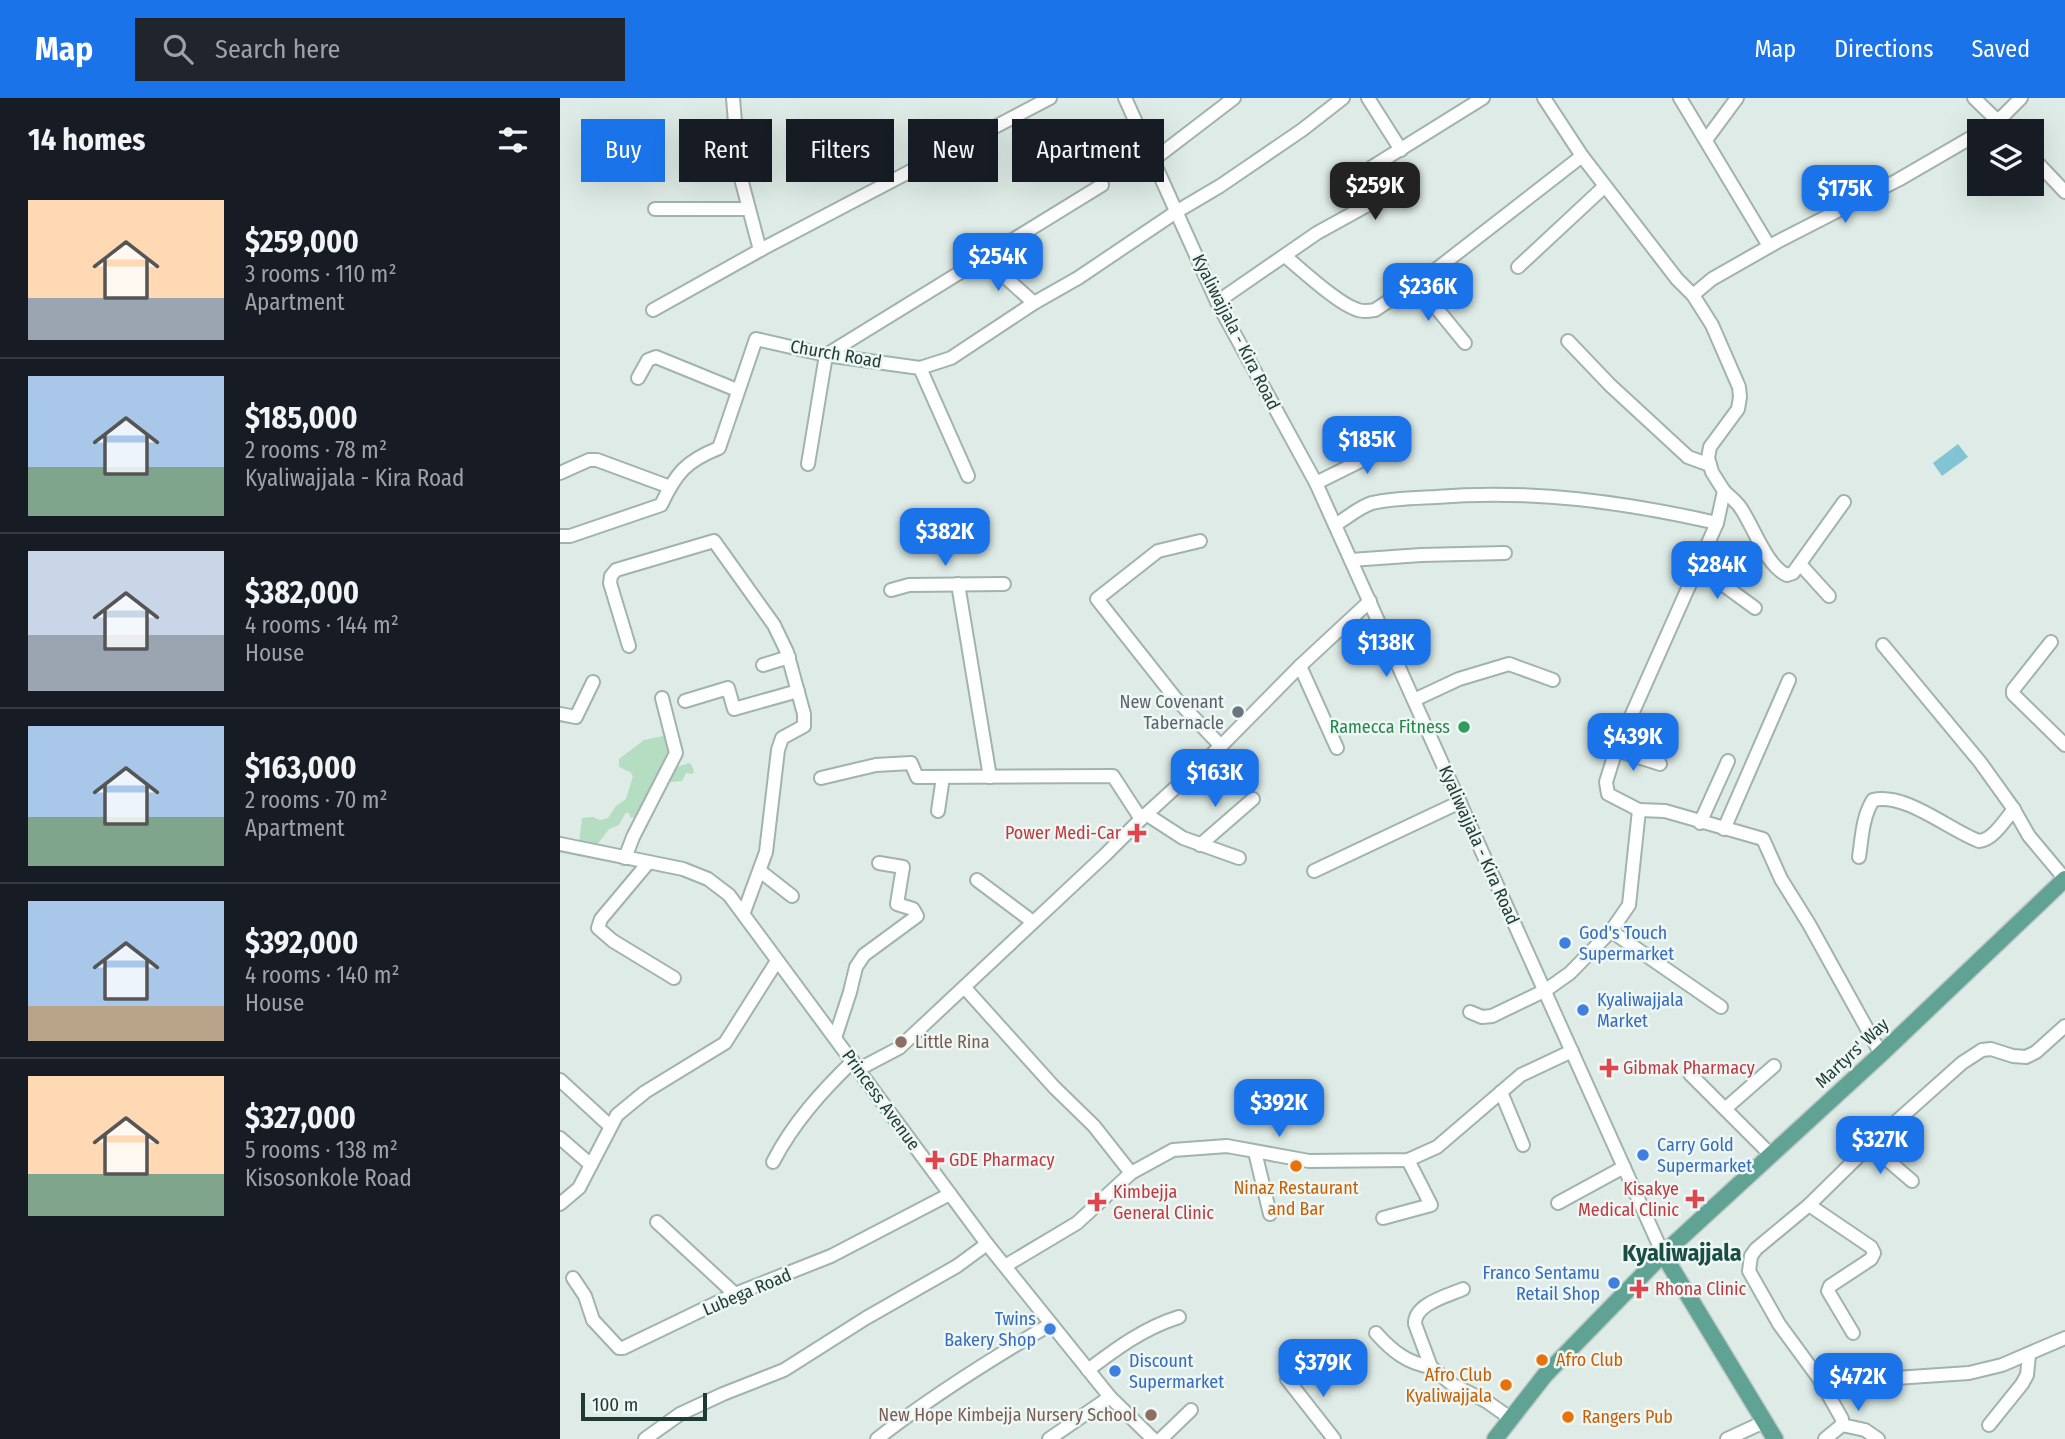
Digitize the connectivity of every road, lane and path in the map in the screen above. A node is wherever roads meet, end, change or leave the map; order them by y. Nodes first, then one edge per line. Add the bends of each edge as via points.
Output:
1 (733, 98) edge
2 (1050, 98) edge
3 (1125, 98) edge
4 (1234, 98) edge
5 (1343, 98) edge
6 (1368, 98) edge
7 (1483, 98) edge
8 (1544, 98) edge
9 (1680, 98) edge
10 (1737, 98) edge
11 (1975, 98) edge
12 (2021, 98) edge
13 (1134, 119) edge
14 (1997, 119) edge
15 (1999, 119) edge
16 (1706, 140) junction
17 (1967, 140) edge
18 (1401, 150) junction
19 (1164, 152) edge
20 (1581, 156) junction
21 (2044, 170) edge
22 (1163, 182) edge
23 (1102, 185) dead end
24 (1605, 186) junction
25 (2065, 192) edge
26 (655, 209) dead end
27 (748, 209) junction
28 (1177, 212) junction
29 (1769, 246) junction
30 (760, 250) junction
31 (1284, 256) junction
32 (984, 258) junction
33 (1518, 267) dead end
34 (1416, 283) junction
35 (1693, 295) junction
36 (1217, 302) junction
37 (1034, 303) junction
38 (653, 310) dead end
39 (1567, 341) dead end
40 (1465, 343) dead end
41 (826, 355) junction
42 (920, 369) junction
43 (638, 378) dead end
44 (737, 390) junction
45 (1403, 440) dead end
46 (808, 464) dead end
47 (1710, 465) junction
48 (560, 473) edge
49 (968, 476) dead end
50 (1316, 483) junction
51 (670, 487) junction
52 (1724, 491) junction
53 (1844, 502) dead end
54 (1717, 523) junction
55 (1335, 525) junction
56 (560, 536) edge
57 (1200, 541) dead end
58 (1505, 552) dead end
59 (1351, 560) junction
60 (1800, 564) junction
61 (1699, 567) junction
62 (958, 584) junction
63 (1004, 584) dead end
64 (891, 590) dead end
65 (1829, 596) dead end
66 (1370, 601) junction
67 (1755, 608) dead end
68 (2051, 642) dead end
69 (1883, 645) dead end
70 (629, 646) dead end
71 (789, 657) junction
72 (763, 665) dead end
73 (1300, 666) junction
74 (1553, 680) dead end
75 (1789, 680) dead end
76 (593, 682) dead end
77 (798, 691) junction
78 (662, 698) dead end
79 (1414, 700) junction
80 (685, 701) dead end
81 (560, 714) edge
82 (2065, 745) edge
83 (1222, 746) junction
84 (1336, 748) dead end
85 (1616, 750) junction
86 (1728, 761) dead end
87 (1660, 764) dead end
88 (943, 777) junction
89 (990, 777) junction
90 (821, 778) dead end
91 (1252, 799) dead end
92 (1460, 802) junction
93 (2014, 809) junction
94 (1639, 810) junction
95 (938, 811) dead end
96 (1143, 816) junction
97 (1700, 823) junction
98 (1724, 829) junction
99 (560, 844) edge
100 (1200, 845) junction
101 (1859, 857) dead end
102 (625, 858) junction
103 (1239, 858) dead end
104 (648, 863) junction
105 (879, 863) dead end
106 (760, 871) junction
107 (1314, 871) dead end
108 (2065, 879) edge
109 (977, 880) dead end
110 (792, 896) dead end
111 (744, 912) junction
112 (1033, 922) junction
113 (1611, 931) junction
114 (777, 961) junction
115 (674, 978) dead end
116 (965, 988) junction
117 (1546, 990) junction
118 (1721, 1007) dead end
119 (1470, 1012) dead end
120 (2065, 1026) edge
121 (835, 1038) junction
122 (1572, 1051) junction
123 (1881, 1054) junction
124 (856, 1065) junction
125 (1774, 1066) dead end
126 (1690, 1074) dead end
127 (560, 1080) edge
128 (1501, 1092) junction
129 (1726, 1108) junction
130 (610, 1126) junction
131 (560, 1138) edge
132 (1523, 1145) dead end
133 (1870, 1145) junction
134 (1255, 1152) junction
135 (1770, 1154) junction
136 (1408, 1160) junction
137 (773, 1162) dead end
138 (591, 1165) junction
139 (1624, 1167) junction
140 (1131, 1173) junction
141 (1912, 1181) dead end
142 (950, 1194) junction
143 (1558, 1203) dead end
144 (560, 1204) edge
145 (1809, 1205) junction
146 (1270, 1214) dead end
147 (1383, 1218) dead end
148 (657, 1222) dead end
149 (987, 1244) junction
150 (1663, 1254) junction
151 (1005, 1266) junction
152 (573, 1278) dead end
153 (1463, 1289) dead end
154 (736, 1294) junction
155 (1179, 1317) dead end
156 (1051, 1324) junction
157 (1376, 1333) dead end
158 (1853, 1333) dead end
159 (2065, 1338) edge
160 (2029, 1354) junction
161 (1431, 1367) junction
162 (1088, 1370) junction
163 (1287, 1378) dead end
164 (1820, 1380) junction
165 (1110, 1397) junction
166 (1191, 1410) dead end
167 (1510, 1418) junction
168 (1764, 1422) junction
169 (1842, 1425) junction
170 (1989, 1425) dead end
171 (645, 1439) edge
172 (877, 1439) edge
173 (1049, 1439) edge
174 (1153, 1439) edge
175 (1161, 1439) edge
176 (1334, 1439) edge
177 (1495, 1439) edge
178 (1727, 1439) edge
179 (1775, 1439) edge
180 (1825, 1439) edge
181 (1878, 1439) edge

1 - 27 street via 738,171
2 - 30 street
3 - 13 street, Kyaliwajjala - Kira Road
4 - 19 street
5 - 28 street, Church Road
6 - 18 street
7 - 18 street
8 - 20 street
9 - 16 street
10 - 16 street
11 - 14 street
12 - 15 street
16 - 29 street
17 - 29 street
18 - 31 street via 1370,170 1375,201
20 - 24 street
20 - 34 street
21 - 25 street
22 - 28 street, Kyaliwajjala - Kira Road
23 - 32 street
24 - 33 street
24 - 35 street
26 - 27 street
27 - 30 street
28 - 36 street, Kyaliwajjala - Kira Road
28 - 37 street, Church Road
29 - 35 street
30 - 38 street
31 - 34 street via 1356,310 1383,307
31 - 36 street
32 - 37 street
32 - 41 street
34 - 40 street
35 - 47 street via 1712,325 1740,397 1738,409 1710,447
36 - 50 street, Kyaliwajjala - Kira Road
37 - 42 street, Church Road via 951,358
39 - 47 street via 1688,457
41 - 42 street, Church Road
41 - 44 street, Church Road via 756,339
41 - 46 street
42 - 49 street
43 - 44 street via 648,360 656,357
44 - 51 street, Church Road via 719,448 686,465
45 - 50 street
47 - 52 street
48 - 51 street via 597,460
50 - 55 street, Kyaliwajjala - Kira Road
51 - 56 street, Church Road via 662,505
52 - 54 street
52 - 60 street via 1738,504 1779,570 1787,575
53 - 60 street
54 - 55 street via 1587,499 1457,495 1369,504
54 - 61 street
55 - 59 street, Kyaliwajjala - Kira Road
57 - 83 street via 1158,551 1097,598 1177,699
58 - 59 street
59 - 66 street, Kyaliwajjala - Kira Road
60 - 65 street
61 - 67 street
61 - 85 street
62 - 63 street
62 - 64 street via 909,584
62 - 89 street
66 - 73 street
66 - 79 street, Kyaliwajjala - Kira Road
68 - 82 street via 2013,694
69 - 93 street
70 - 71 street via 611,576 616,570 714,541 774,625
71 - 72 street
71 - 77 street
73 - 83 street
73 - 84 street
74 - 79 street via 1509,664 1459,679
75 - 98 street
76 - 81 street via 576,718
77 - 80 street via 734,709 728,688
77 - 106 street via 804,726 782,738 778,750
78 - 102 street via 676,753
79 - 92 street, Kyaliwajjala - Kira Road
83 - 96 street
85 - 87 street
85 - 94 street via 1606,789
86 - 97 street
88 - 89 street
88 - 90 street via 917,777 911,763 876,765
88 - 95 street
89 - 96 street via 1112,776
91 - 100 street
92 - 107 street
92 - 117 street, Kyaliwajjala - Kira Road
93 - 101 street via 1992,835 1979,841 1905,804 1873,800 1867,809
93 - 108 street via 2029,836
94 - 97 street via 1665,811
94 - 113 street via 1629,905
96 - 100 street
96 - 112 street
97 - 98 street
98 - 123 street via 1757,837 1766,844 1781,879
99 - 102 street, Princess Avenue
100 - 103 street
102 - 104 street, Princess Avenue
104 - 111 street, Princess Avenue via 683,869 708,880
104 - 115 street via 598,928
105 - 121 street via 903,867 897,904 913,909 917,916 864,955 856,967
106 - 110 street
106 - 111 street
108 - 123 main road, Martyrs' Way
109 - 112 street
111 - 114 street, Princess Avenue
112 - 116 street
113 - 117 street via 1570,973
113 - 118 street
114 - 121 street, Princess Avenue
114 - 130 street via 725,1042 645,1092
116 - 124 street via 899,1048
116 - 140 street via 1094,1126
117 - 119 street via 1492,1016
117 - 122 street, Kyaliwajjala - Kira Road
120 - 133 street via 2026,1057 1982,1050
121 - 124 street, Princess Avenue
122 - 128 street via 1521,1075
122 - 139 street, Kyaliwajjala - Kira Road
123 - 135 main road, Martyrs' Way
124 - 137 street via 822,1091
124 - 142 street, Princess Avenue
125 - 129 street
126 - 129 street
127 - 130 street
128 - 132 street
128 - 136 street via 1437,1147
129 - 135 street
130 - 138 street
131 - 138 street
133 - 141 street
133 - 145 street
134 - 136 street via 1309,1161
134 - 140 street via 1227,1146 1173,1150
134 - 146 street
135 - 150 main road, Martyrs' Way
136 - 147 street via 1431,1205
138 - 144 street via 579,1188
139 - 143 street
139 - 150 street, Kyaliwajjala - Kira Road
140 - 151 street via 1077,1223
142 - 149 street, Princess Avenue
142 - 154 street, Lubega Road via 831,1256
145 - 158 street via 1874,1253 1828,1291
145 - 164 street via 1756,1249 1749,1271 1779,1324
148 - 154 street
149 - 151 street, Princess Avenue
149 - 171 street via 783,1370 680,1414
150 - 167 main road, Martyrs' Way via 1572,1346
150 - 168 main road
151 - 156 street, Princess Avenue
152 - 154 street, Lubega Road via 593,1320 619,1348
153 - 161 street via 1419,1310 1415,1317
155 - 162 street via 1135,1336
156 - 162 street, Princess Avenue
156 - 172 street via 929,1399
157 - 161 street via 1406,1360
159 - 160 street
160 - 164 street via 1982,1371 1952,1375
160 - 170 street via 2022,1384
161 - 167 street via 1452,1385
162 - 165 street, Princess Avenue
163 - 176 street
164 - 169 street
165 - 173 street
165 - 174 street, Princess Avenue
166 - 175 street
167 - 177 main road, Martyrs' Way
168 - 178 street
168 - 179 main road
169 - 180 street
169 - 181 street via 1865,1430

